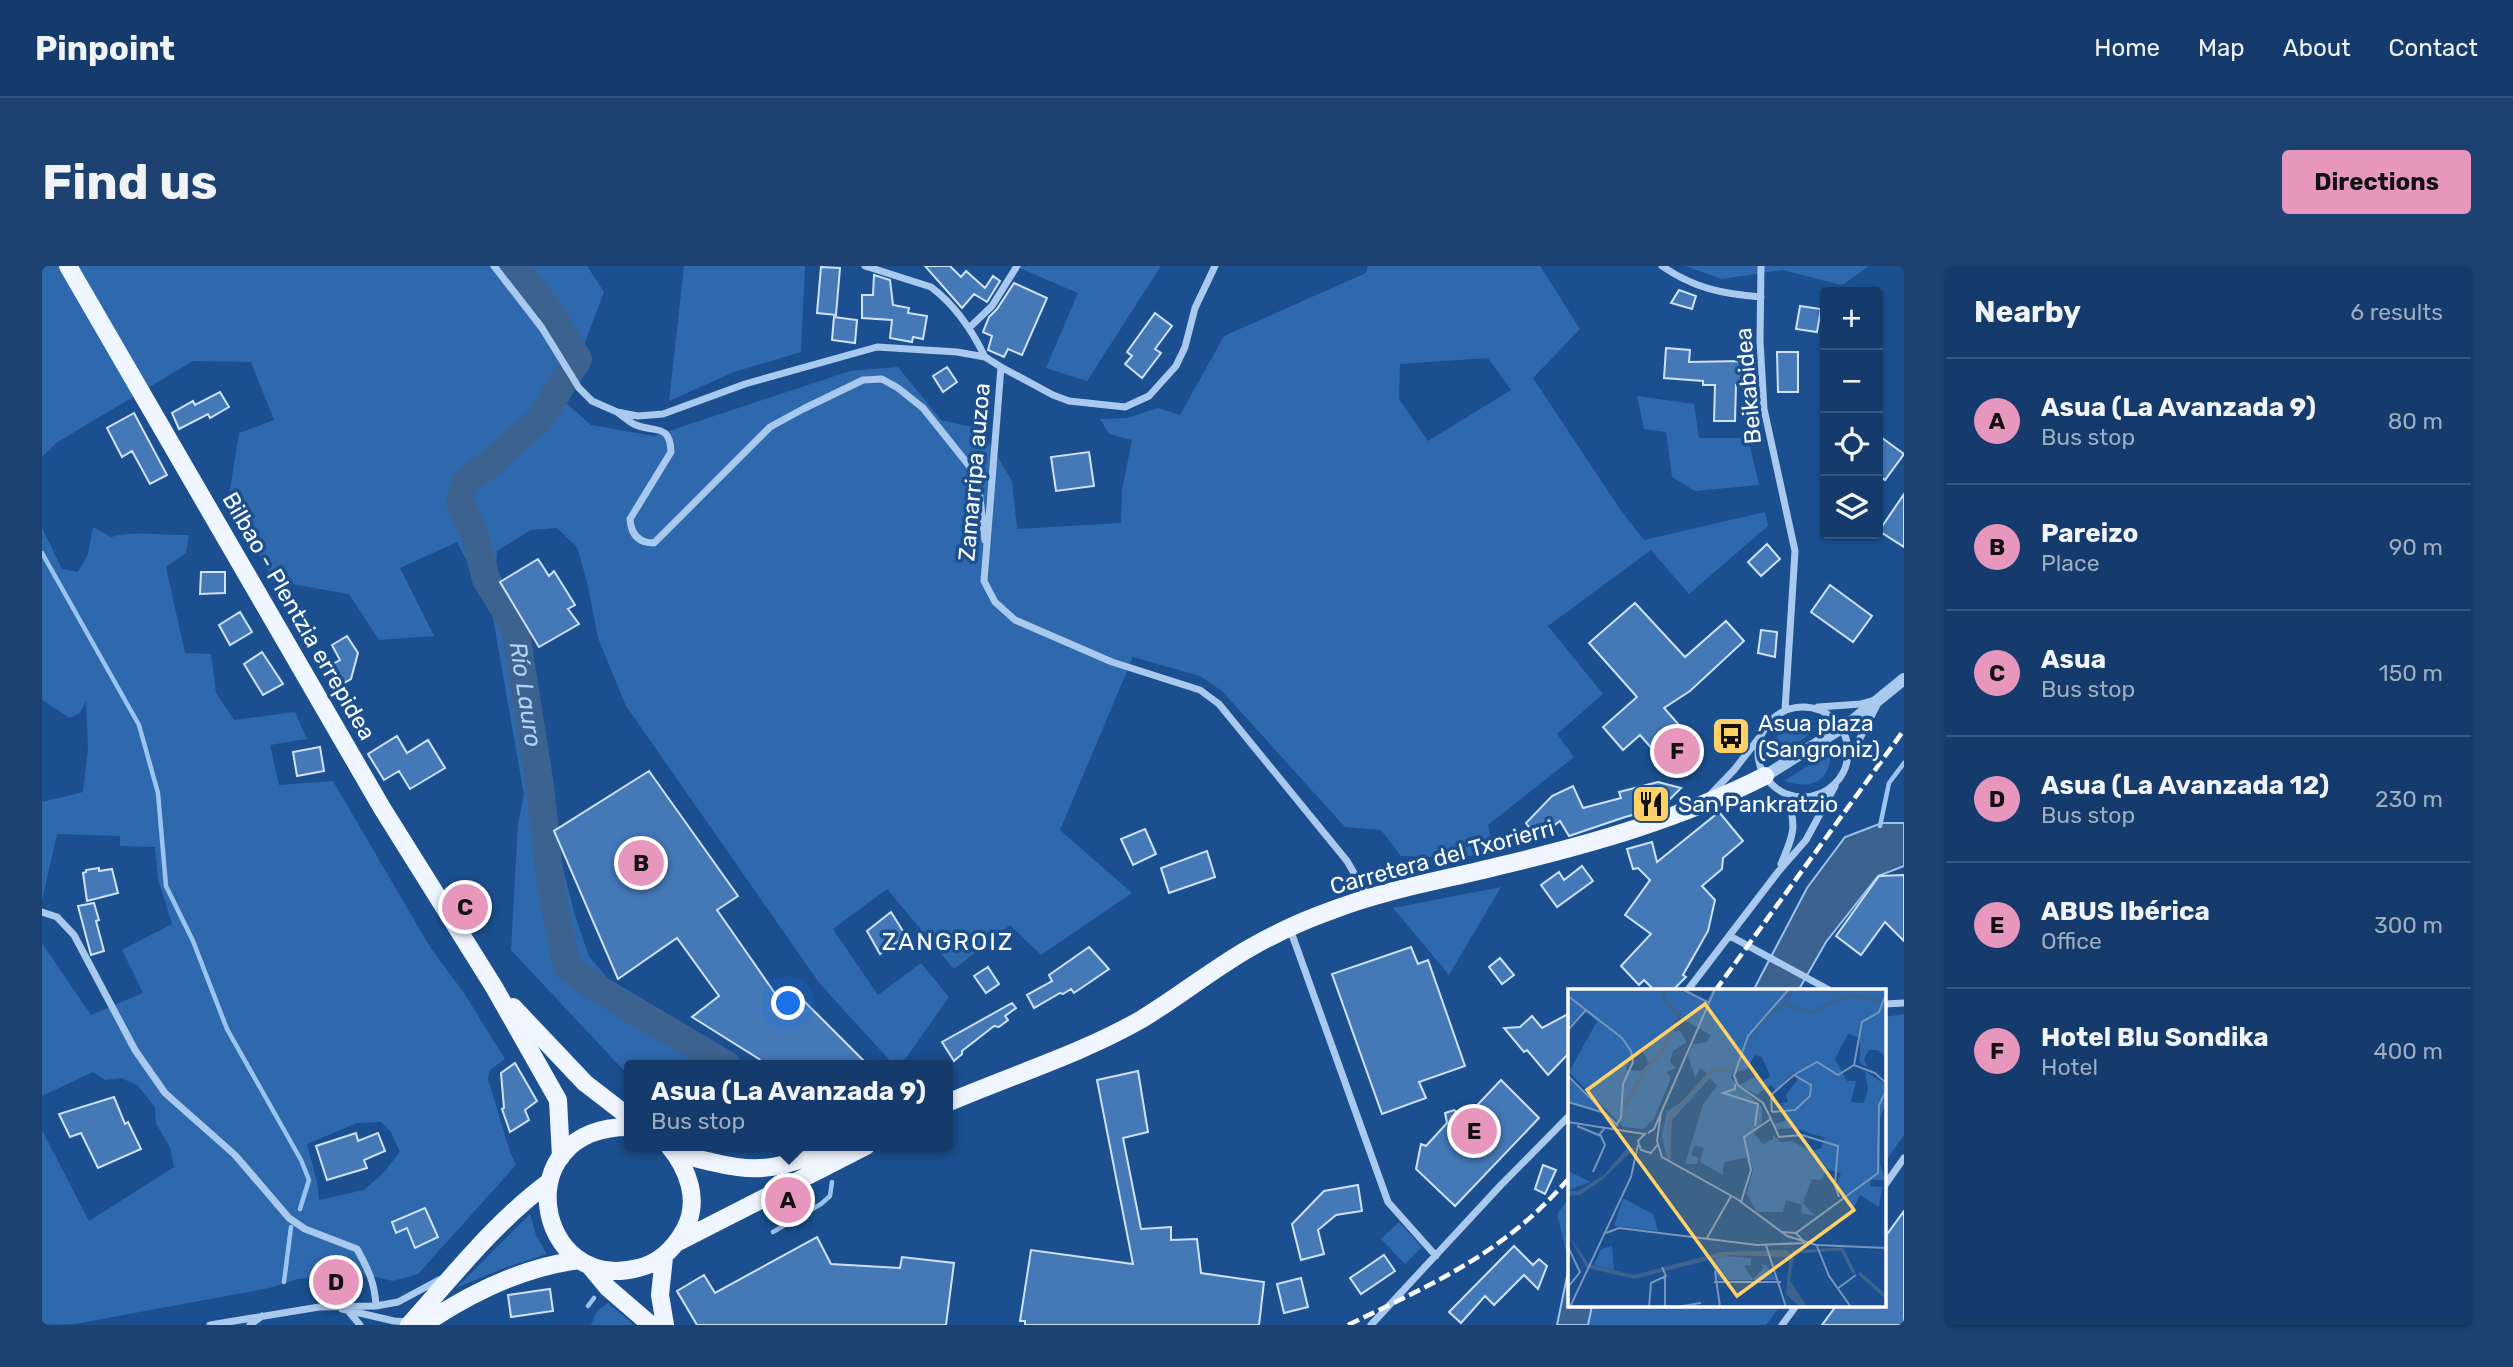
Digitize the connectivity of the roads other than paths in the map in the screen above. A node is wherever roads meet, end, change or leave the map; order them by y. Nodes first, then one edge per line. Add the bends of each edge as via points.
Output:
1 (68, 266) edge
2 (494, 266) edge
3 (865, 266) edge
4 (1017, 266) edge
5 (1216, 266) edge
6 (1662, 266) edge
7 (1760, 266) edge
8 (1761, 297) junction
9 (969, 328) junction
10 (985, 357) junction
11 (1001, 367) junction
12 (617, 412) junction
13 (987, 554) junction
14 (1904, 679) edge
15 (1883, 697) junction
16 (1810, 707) junction
17 (1785, 710) junction
18 (1842, 728) junction
19 (1761, 734) junction
20 (1846, 766) junction
21 (1765, 776) junction
22 (1837, 783) junction
23 (1787, 795) junction
24 (1697, 808) junction
25 (1778, 872) junction
26 (1368, 897) junction
27 (42, 912) edge
28 (1289, 928) junction
29 (1730, 936) junction
30 (494, 987) junction
31 (1690, 989) edge
32 (1828, 989) edge
33 (1904, 1003) edge
34 (1886, 1004) edge
35 (953, 1101) edge
36 (624, 1113) edge
37 (1568, 1117) edge
38 (624, 1127) edge
39 (673, 1151) edge
40 (678, 1151) edge
41 (825, 1151) edge
42 (856, 1151) edge
43 (561, 1157) junction
44 (1904, 1158) edge
45 (549, 1182) junction
46 (1886, 1184) edge
47 (678, 1241) junction
48 (1436, 1255) junction
49 (664, 1257) junction
50 (585, 1263) junction
51 (460, 1266) junction
52 (376, 1306) junction
53 (338, 1307) junction
54 (1795, 1308) edge
55 (349, 1312) junction
56 (262, 1315) junction
57 (421, 1322) edge
58 (210, 1325) edge
59 (250, 1325) edge
60 (360, 1325) edge
61 (651, 1325) edge
62 (664, 1325) edge
63 (1371, 1325) edge
64 (1782, 1325) edge

1 - 30 main road, Bilbao - Plentzia errepidea via 407,850
2 - 12 street via 542,328 579,388 592,401
3 - 9 street, Zamarripa auzoa via 931,287
4 - 9 street via 992,306
5 - 11 street, Zamarripa auzoa via 1195,308 1176,366 1149,396 1125,407 1069,401
6 - 8 street via 1716,292
7 - 8 street, Beikabidea
8 - 17 street, Beikabidea via 1764,410 1796,551
9 - 10 street, Zamarripa auzoa
10 - 11 street
10 - 12 street via 877,347 746,384 663,414
11 - 13 street, Zamarripa auzoa
12 - 13 street via 635,425 661,430 671,441 671,452 629,519 635,537 654,543 770,427 863,380 882,379 923,408 971,468 978,482
13 - 26 street, Zamarripa auzoa via 984,582 995,603 1015,620 1112,662 1200,690 1219,704 1347,861
14 - 15 street, Carretera del Txorierri
15 - 16 street via 1861,704
15 - 18 street, Carretera del Txorierri
15 - 20 street
16 - 17 street
16 - 18 street via 1834,718
17 - 19 street
18 - 20 street via 1849,753
18 - 21 street, Carretera del Txorierri
19 - 21 street via 1758,756
19 - 24 street
20 - 22 street
21 - 23 street
21 - 24 main road, Carretera del Txorierri
22 - 23 street via 1814,796
22 - 25 street via 1806,840
23 - 25 street via 1793,835
24 - 26 main road, Carretera del Txorierri via 1588,844
25 - 29 street
26 - 28 main road, Carretera del Txorierri
27 - 52 street via 57,917 74,935 135,1050 165,1093 236,1155 289,1218 358,1249 375,1287
28 - 35 main road, Carretera del Txorierri via 1099,1041
28 - 48 street via 1388,1202
29 - 31 street
29 - 32 street
30 - 36 main road via 585,1083
30 - 43 main road via 558,1100
33 - 34 street
37 - 48 street
38 - 43 main road via 590,1132
39 - 47 main road via 690,1181 692,1202
40 - 41 main road via 688,1157 761,1170
42 - 47 main road
43 - 45 main road
44 - 46 street
45 - 50 main road via 547,1205 552,1226 564,1246
45 - 51 main road
47 - 49 main road
48 - 63 street
49 - 50 main road via 628,1271 608,1271
49 - 62 main road via 660,1294
50 - 57 main road via 558,1263 506,1279
50 - 61 main road
51 - 52 street via 398,1303
51 - 57 main road
52 - 53 street
53 - 55 street
53 - 56 street
54 - 64 street
55 - 57 street
55 - 60 street
56 - 58 street
56 - 59 street

